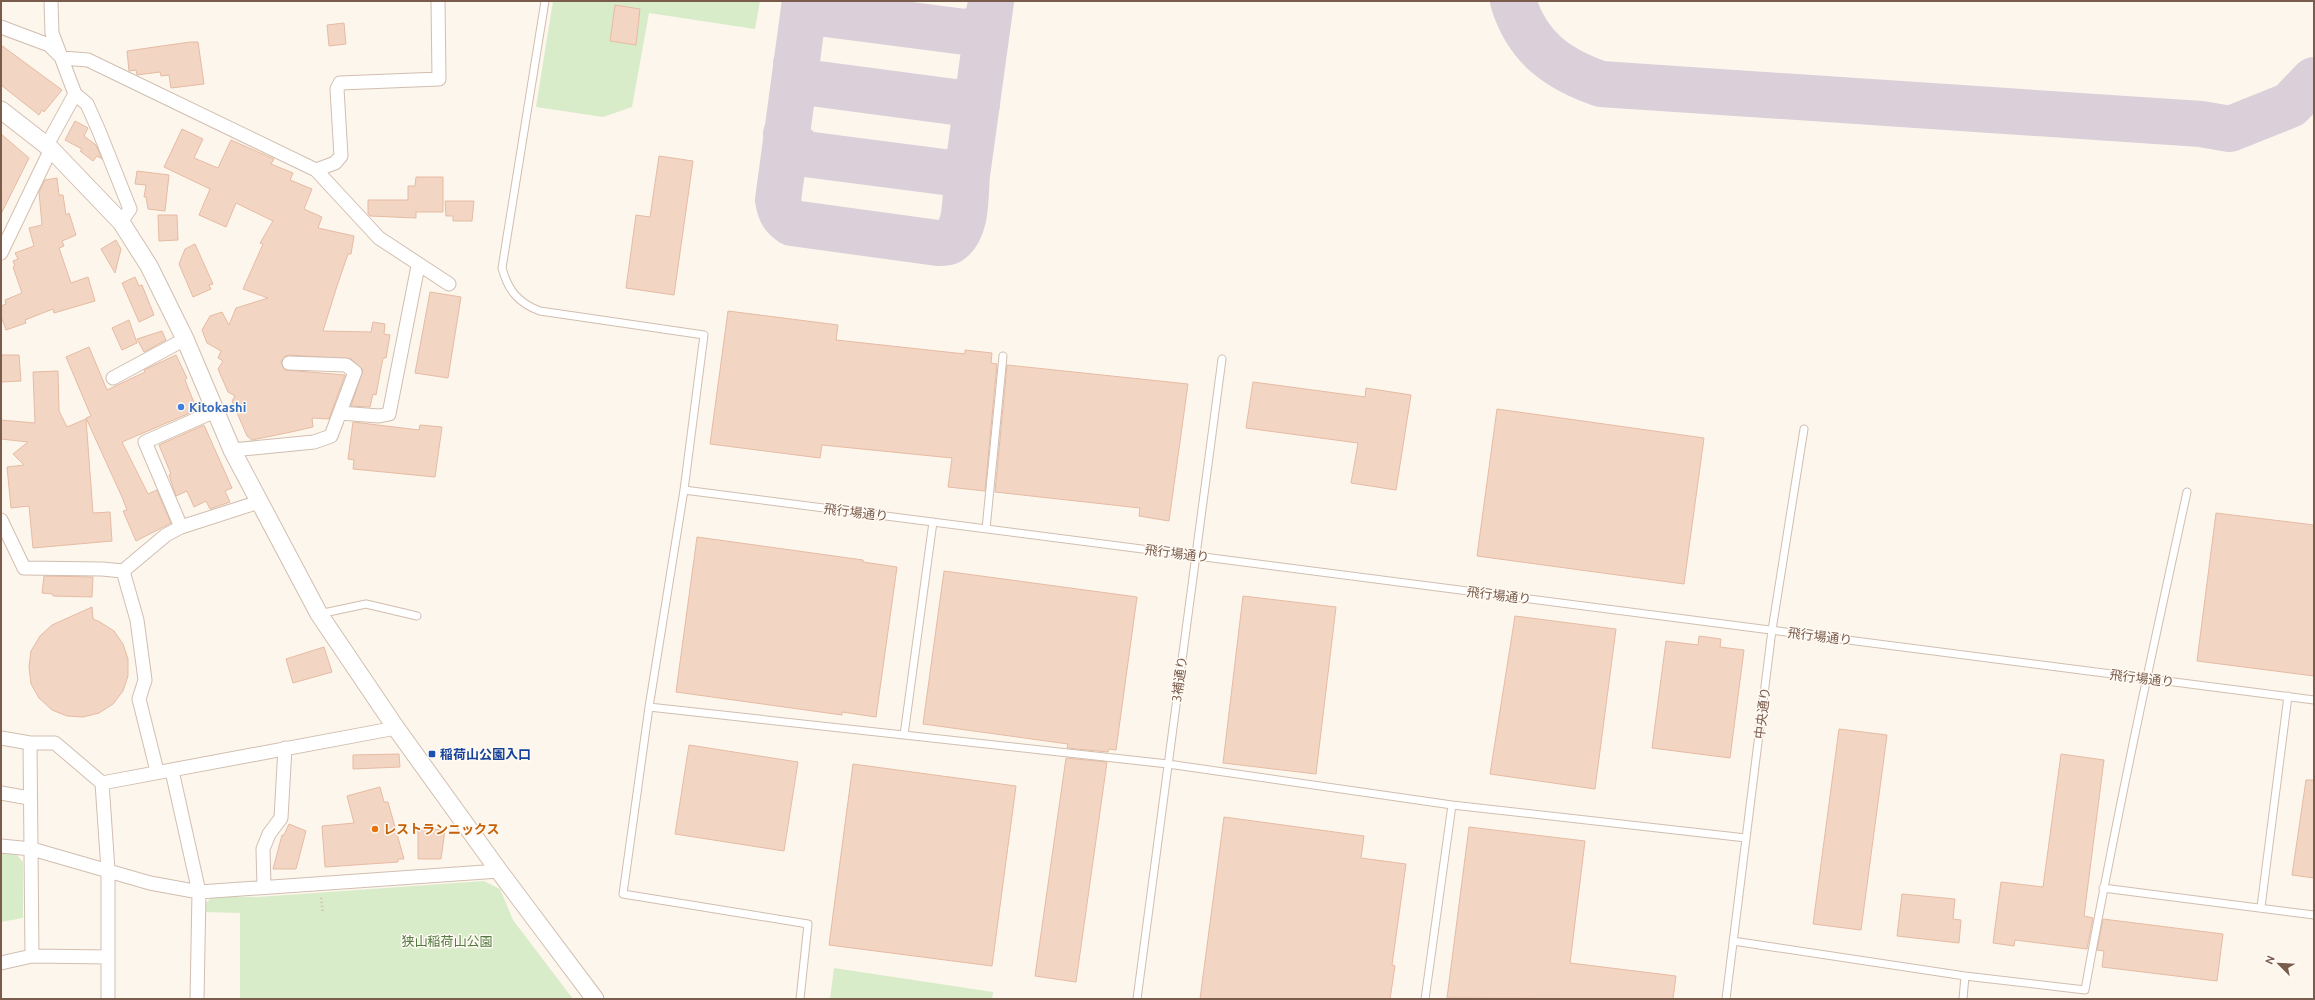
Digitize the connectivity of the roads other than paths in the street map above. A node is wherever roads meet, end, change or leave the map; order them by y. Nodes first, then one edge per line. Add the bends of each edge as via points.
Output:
1 (50, 1) edge
2 (438, 1) edge
3 (545, 1) edge
4 (1, 26) edge
5 (62, 58) junction
6 (75, 94) junction
7 (1, 110) edge
8 (49, 147) junction
9 (316, 170) junction
10 (121, 222) junction
11 (1, 253) edge
12 (418, 266) junction
13 (449, 284) dead end
14 (185, 339) junction
15 (1003, 356) dead end
16 (1222, 359) dead end
17 (289, 363) dead end
18 (113, 378) dead end
19 (215, 411) junction
20 (340, 413) junction
21 (1804, 428) dead end
22 (232, 450) junction
23 (684, 490) junction
24 (2187, 492) dead end
25 (259, 502) junction
26 (1, 520) edge
27 (933, 522) junction
28 (181, 527) junction
29 (986, 529) junction
30 (1195, 556) junction
31 (123, 571) junction
32 (319, 614) junction
33 (417, 616) dead end
34 (1772, 630) junction
35 (2146, 678) junction
36 (2288, 696) junction
37 (2314, 700) edge
38 (649, 707) junction
39 (396, 728) junction
40 (904, 735) junction
41 (1, 738) edge
42 (30, 743) junction
43 (285, 748) junction
44 (1168, 764) junction
45 (172, 771) junction
46 (157, 772) junction
47 (102, 783) junction
48 (1, 793) edge
49 (29, 798) junction
50 (1452, 805) junction
51 (1746, 838) junction
52 (1, 846) edge
53 (32, 849) junction
54 (108, 870) junction
55 (499, 871) junction
56 (264, 887) junction
57 (2103, 888) junction
58 (199, 892) junction
59 (2261, 908) junction
60 (2314, 915) edge
61 (1733, 941) junction
62 (32, 956) junction
63 (108, 957) junction
64 (1, 963) edge
65 (1965, 976) junction
66 (108, 999) edge
67 (197, 999) edge
68 (594, 999) edge
69 (800, 999) edge
70 (1137, 999) edge
71 (1424, 999) edge
72 (1726, 999) edge
73 (1963, 999) edge

1 - 5 street via 52,33
2 - 9 street via 439,79 340,83 337,88 341,156 335,163
3 - 23 lane via 502,268 506,283 516,298 526,306 540,311 704,334
4 - 5 street via 49,45
5 - 6 street
5 - 9 street via 88,60
6 - 8 street
6 - 10 street via 87,104 130,209
7 - 8 street
8 - 10 street
8 - 11 street
9 - 12 street via 379,238
10 - 14 street via 149,266
12 - 13 street
12 - 20 street via 390,414 379,416
14 - 18 street
14 - 19 street
15 - 29 lane
16 - 30 lane, 3補通り
17 - 20 street via 346,365 355,372
19 - 22 street
19 - 28 street via 145,442
20 - 22 street via 331,436 314,442
21 - 34 lane, 中央通り
22 - 25 street
23 - 27 lane, 飛行場通り
23 - 38 lane
24 - 35 lane
25 - 28 street
25 - 32 street
26 - 31 street via 24,568
27 - 29 lane, 飛行場通り
27 - 40 lane
28 - 31 street
29 - 30 lane, 飛行場通り
30 - 34 lane, 飛行場通り
30 - 44 lane, 3補通り
31 - 46 street via 137,620 144,680 139,699
32 - 33 lane via 366,604
32 - 39 street
34 - 35 lane, 飛行場通り
34 - 51 lane, 中央通り
35 - 36 lane, 飛行場通り
35 - 57 lane
36 - 37 lane, 飛行場通り
36 - 59 lane
38 - 40 lane
38 - 69 lane via 623,894 808,924
39 - 43 street
39 - 55 street
40 - 44 lane
41 - 42 street
42 - 47 street via 55,743
42 - 49 street
43 - 45 street
43 - 56 street via 281,818 269,834 263,849
44 - 50 lane
44 - 70 lane, 3補通り
45 - 46 street
45 - 58 street
46 - 47 street
47 - 54 street
48 - 49 street
49 - 53 street
50 - 51 lane
50 - 71 lane
51 - 61 lane, 中央通り
52 - 53 street
53 - 54 street
53 - 62 street
54 - 58 street via 150,883
54 - 63 street
55 - 56 street
55 - 68 street
56 - 58 street
57 - 59 lane
57 - 65 lane via 2085,990
58 - 67 street
59 - 60 lane
61 - 65 lane
61 - 72 lane, 中央通り
62 - 63 street
62 - 64 street
63 - 66 street
65 - 73 lane

